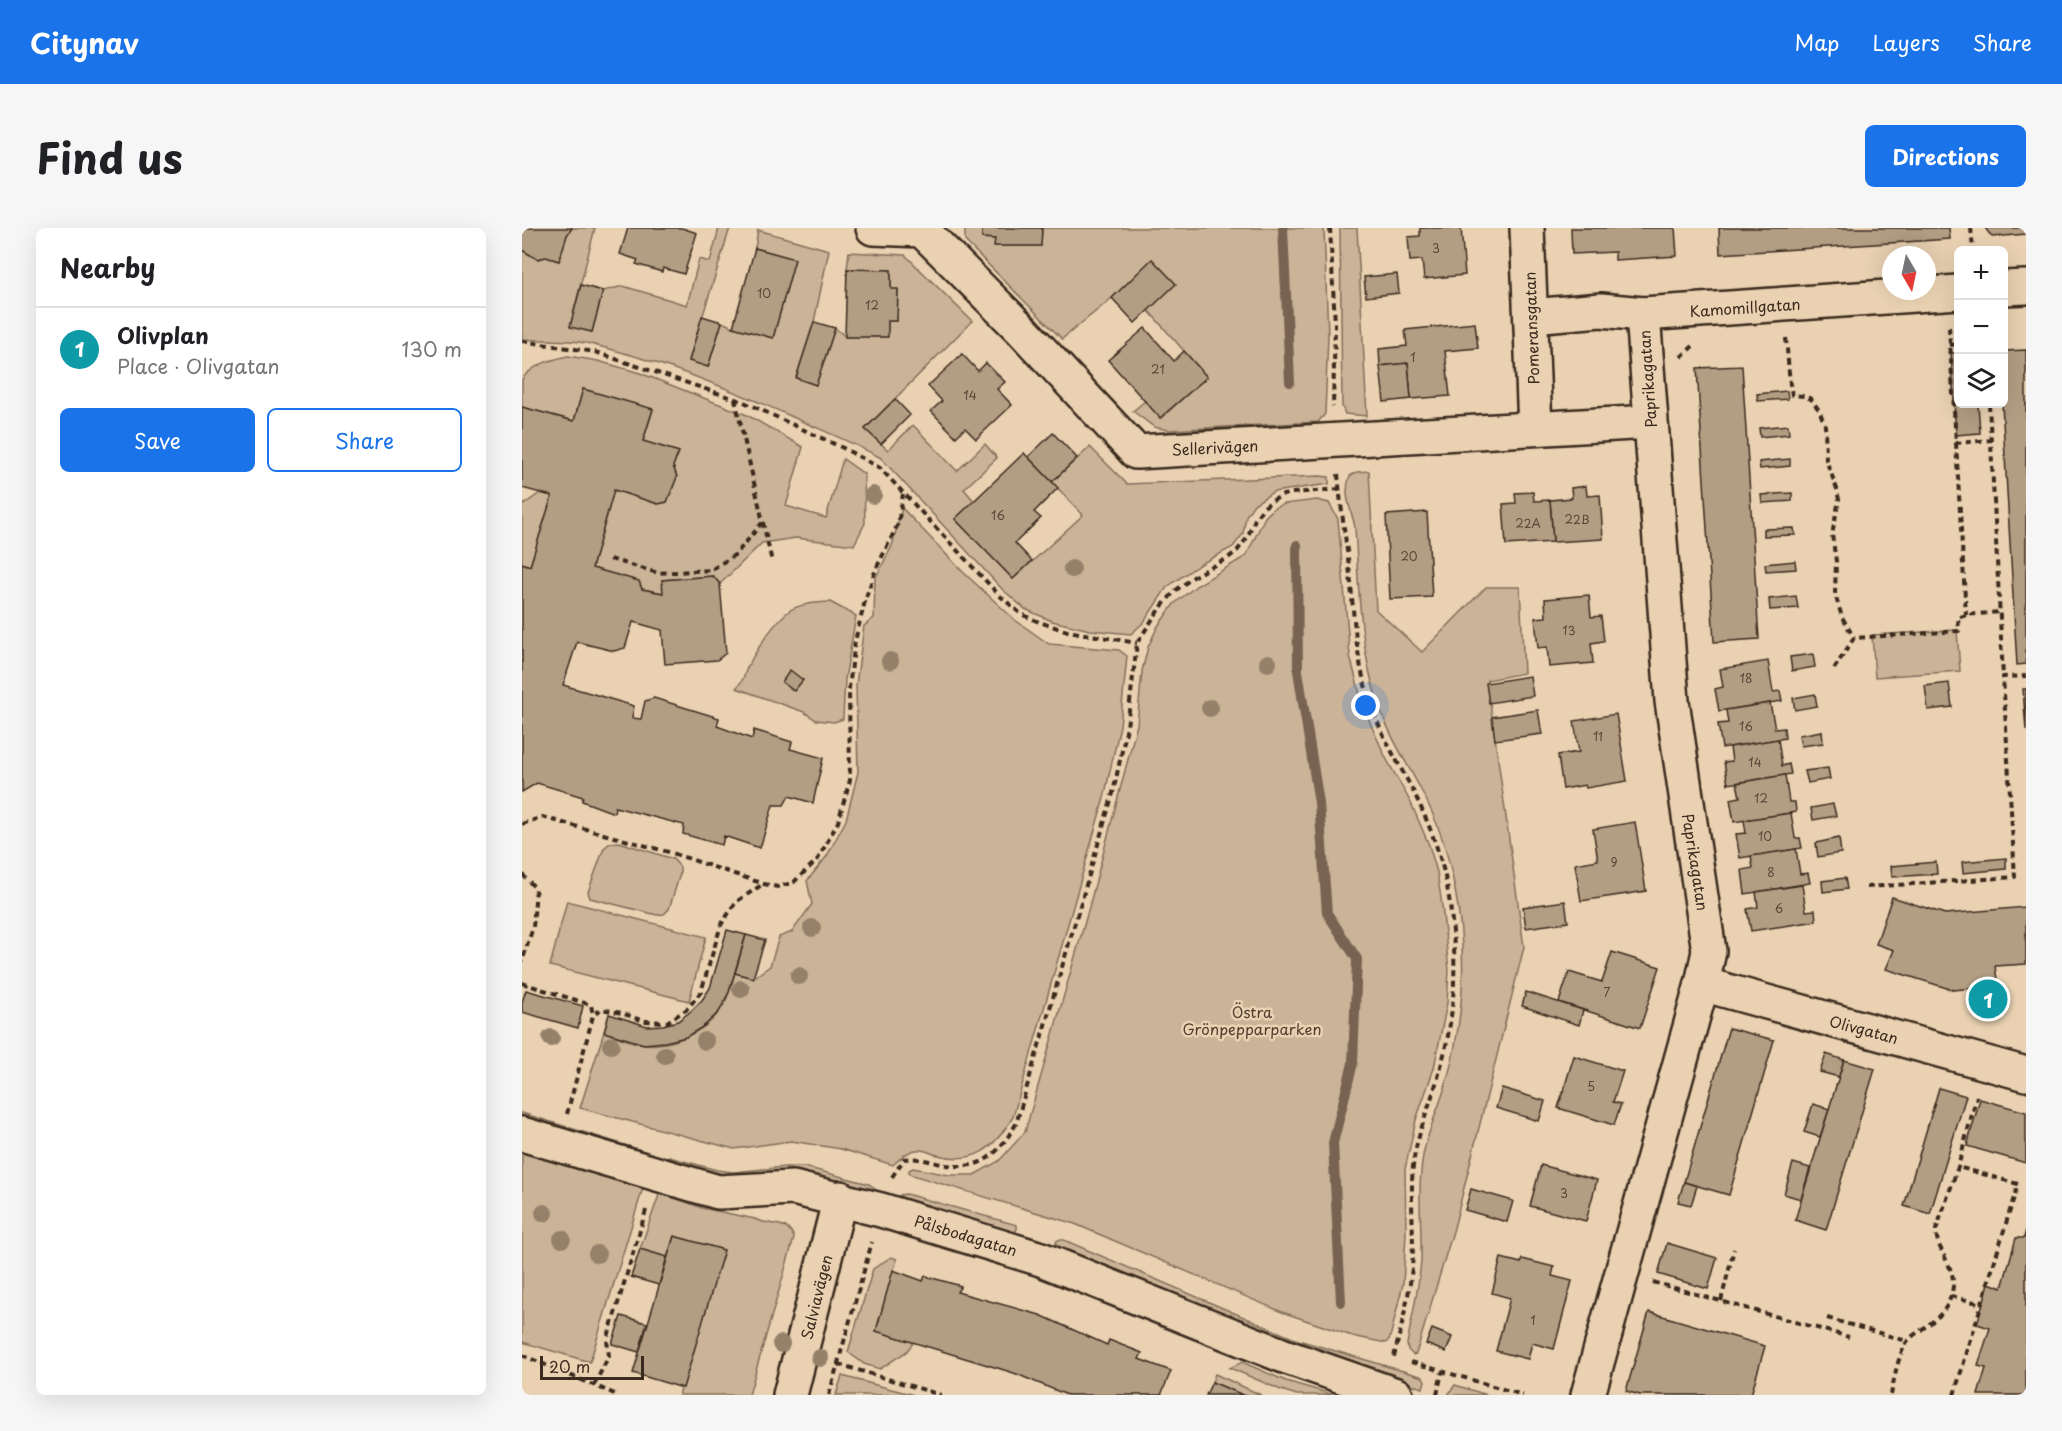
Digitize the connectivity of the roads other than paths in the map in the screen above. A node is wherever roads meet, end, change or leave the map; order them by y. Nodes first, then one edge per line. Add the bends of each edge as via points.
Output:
1 (873, 228) edge
2 (1527, 228) edge
3 (940, 238) edge
4 (2026, 286) edge
5 (2008, 288) edge
6 (1954, 292) edge
7 (1643, 314) junction
8 (1531, 316) junction
9 (1650, 422) junction
10 (1535, 428) junction
11 (1702, 984) junction
12 (2026, 1074) edge
13 (522, 1134) edge
14 (840, 1198) junction
15 (790, 1395) edge
16 (1396, 1395) edge
17 (1588, 1395) edge

1 - 3 street, Sellerivägen via 922,230
2 - 8 street, Pomeransgatan
3 - 10 street, Sellerivägen via 1136,452
4 - 5 street
6 - 7 street, Kamomillgatan
7 - 8 street, Kamomillgatan via 1601,310
7 - 9 street, Paprikagatan
8 - 10 street, Pomeransgatan
9 - 10 street, Sellerivägen
9 - 11 street, Paprikagatan via 1672,701 1709,951
11 - 12 street, Olivgatan
11 - 17 street, Paprikagatan
13 - 14 street, Pålsbodagatan via 718,1192 793,1188
14 - 15 street, Salviavägen
14 - 16 street, Pålsbodagatan via 1041,1259 1284,1356

